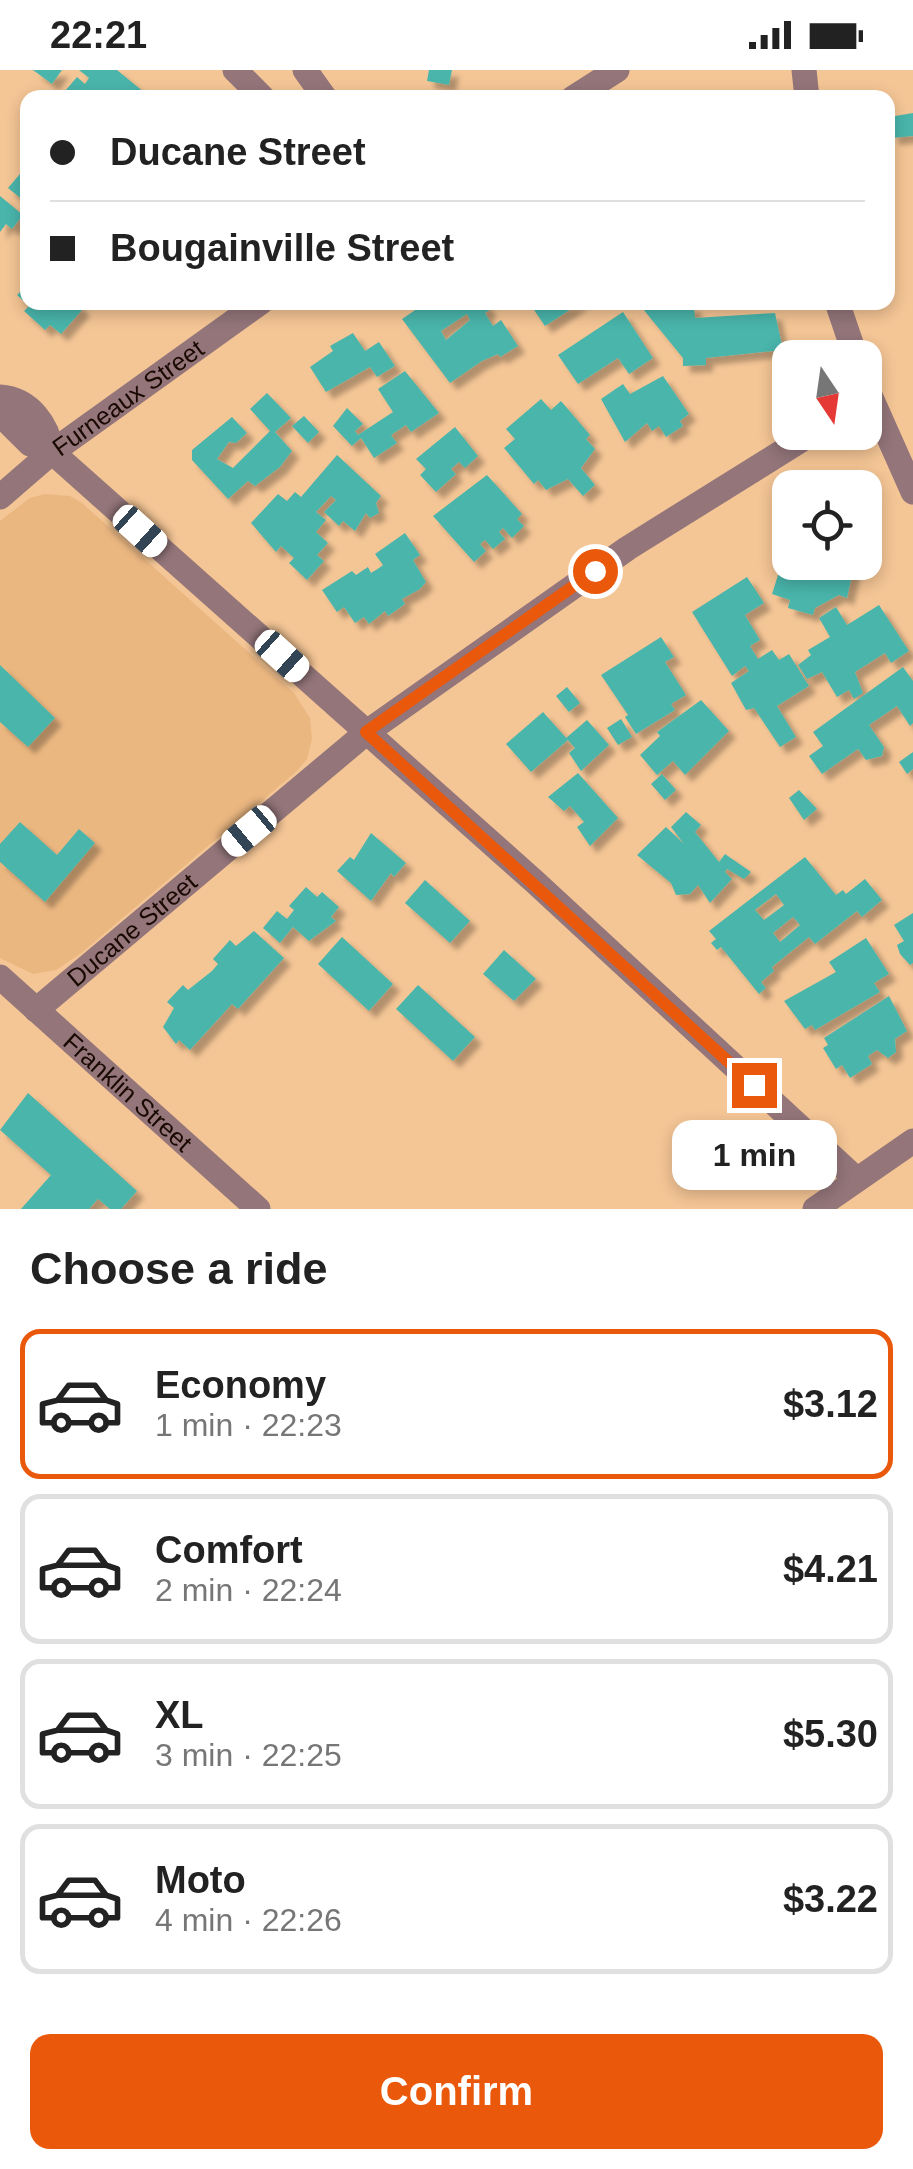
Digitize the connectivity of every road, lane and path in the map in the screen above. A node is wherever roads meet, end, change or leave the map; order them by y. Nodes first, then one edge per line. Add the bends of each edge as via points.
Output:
1 (235, 70) edge
2 (618, 70) edge
3 (255, 90) edge
4 (586, 90) edge
5 (250, 310) edge
6 (840, 310) edge
7 (850, 340) edge
8 (0, 397) edge
9 (0, 414) edge
10 (882, 426) edge
11 (785, 450) edge
12 (52, 452) junction
13 (913, 492) edge
14 (0, 496) edge
15 (366, 732) junction
16 (0, 977) edge
17 (36, 1010) junction
18 (913, 1141) edge
19 (855, 1178) junction
20 (258, 1209) edge
21 (815, 1209) edge

1 - 3 street
2 - 4 street
5 - 12 street, Furneaux Street
6 - 7 street
8 - 12 street via 15,398 48,428
9 - 12 street via 30,444
10 - 13 street
11 - 15 street, Ducane Street via 628,548
12 - 14 street, Furneaux Street
12 - 15 street
15 - 17 street, Ducane Street
15 - 19 street
16 - 17 street, Franklin Street
17 - 20 street, Franklin Street
18 - 19 street
19 - 21 street

